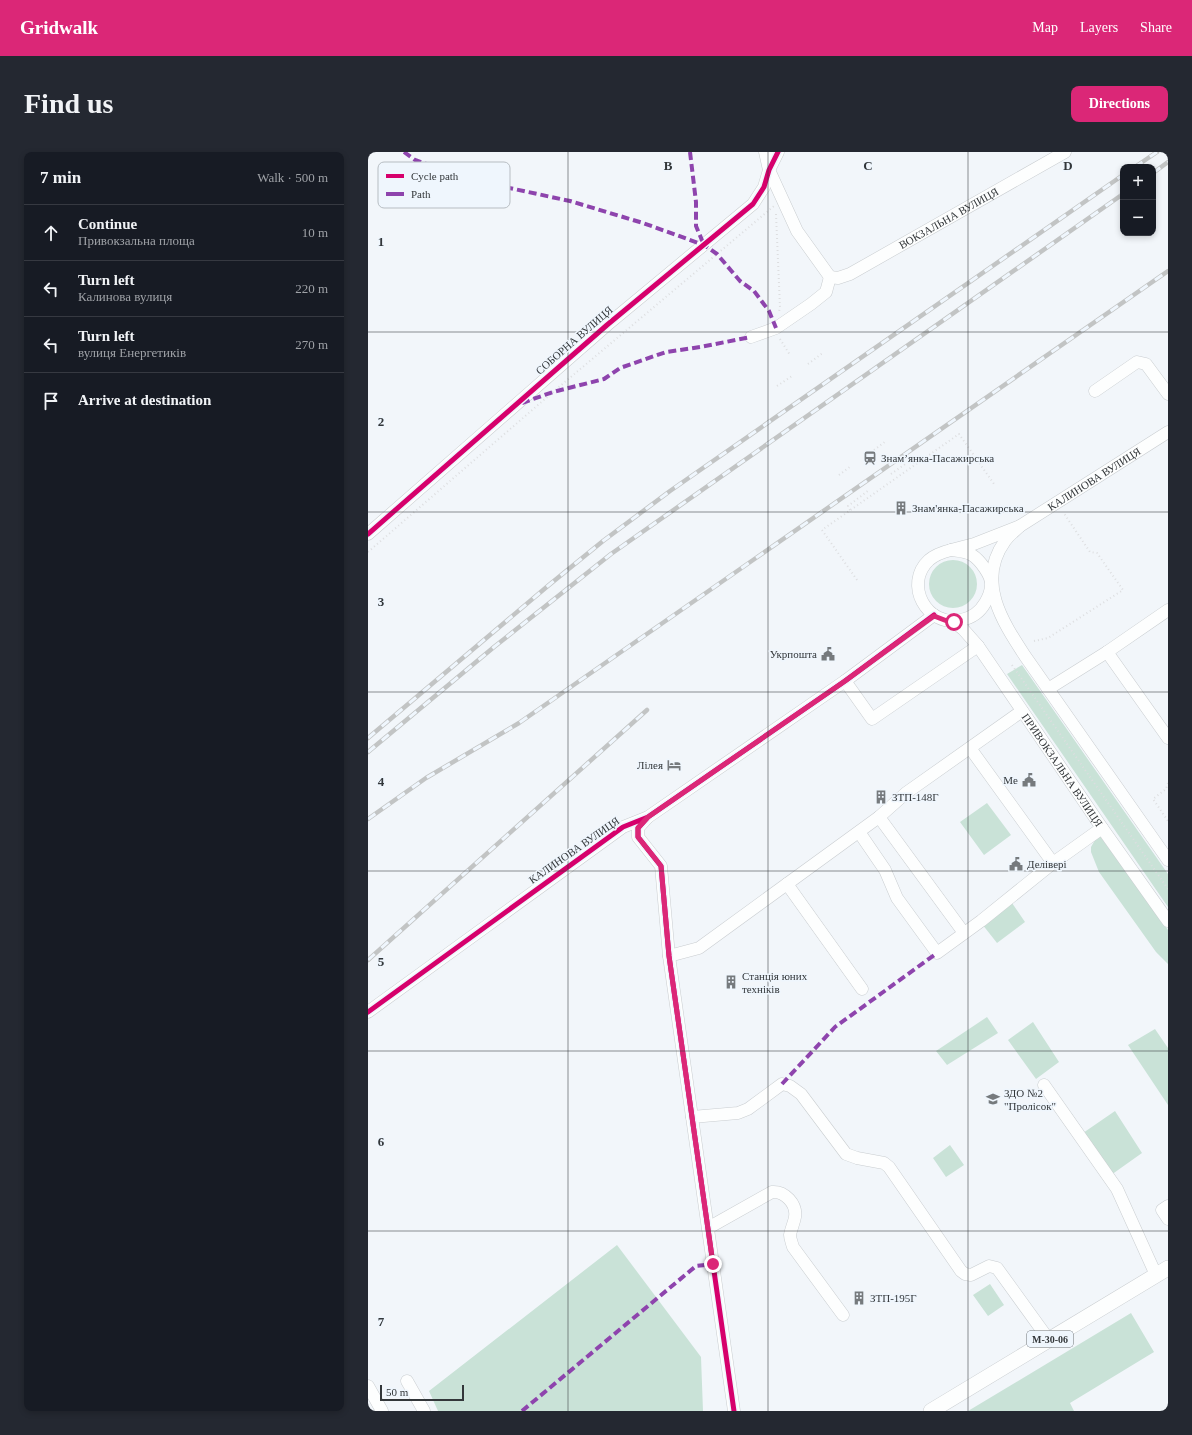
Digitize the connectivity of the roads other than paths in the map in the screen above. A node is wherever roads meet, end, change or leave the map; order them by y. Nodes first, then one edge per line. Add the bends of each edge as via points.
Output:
1 (765, 152) edge
2 (778, 152) edge
3 (1064, 152) edge
4 (769, 170) junction
5 (830, 277) junction
6 (751, 337) dead end
7 (1095, 391) dead end
8 (1168, 394) edge
9 (1168, 432) edge
10 (1020, 526) junction
11 (368, 534) edge
12 (952, 550) junction
13 (992, 584) junction
14 (1168, 610) edge
15 (934, 616) junction
16 (954, 622) junction
17 (978, 646) junction
18 (1106, 652) junction
19 (845, 681) junction
20 (1048, 689) junction
21 (1022, 711) junction
22 (1168, 738) edge
23 (970, 748) junction
24 (648, 817) junction
25 (879, 818) junction
26 (1102, 828) junction
27 (859, 832) junction
28 (1168, 860) edge
29 (1053, 863) junction
30 (787, 884) junction
31 (1168, 921) edge
32 (964, 933) junction
33 (669, 956) junction
34 (862, 989) dead end
35 (368, 1012) edge
36 (1044, 1085) dead end
37 (692, 1117) junction
38 (1168, 1206) edge
39 (1168, 1219) edge
40 (708, 1228) junction
41 (1162, 1271) edge
42 (843, 1315) dead end
43 (1049, 1340) junction
44 (407, 1381) dead end
45 (368, 1386) edge
46 (382, 1411) edge
47 (424, 1411) edge
48 (734, 1411) edge
49 (931, 1411) edge

1 - 4 street
2 - 4 street, СОБОРНА ВУЛИЦЯ
3 - 5 street, ВОКЗАЛЬНА ВУЛИЦЯ via 850,274 838,278
4 - 5 street via 797,231
4 - 11 street, СОБОРНА ВУЛИЦЯ via 764,187 753,204 607,325
5 - 6 street via 826,292 811,304 776,328
7 - 8 street via 1137,362 1146,364
9 - 10 street, КАЛИНОВА ВУЛИЦЯ
10 - 12 street
10 - 13 street via 998,552
12 - 13 street via 972,555 981,562
12 - 15 street via 939,553 929,560 918,583 919,595
13 - 16 street via 982,607 970,618
13 - 20 street via 1001,616 1012,637
14 - 18 street
15 - 16 street
15 - 19 street, КАЛИНОВА ВУЛИЦЯ
16 - 17 street, ПРИВОКЗАЛЬНА ВУЛИЦЯ
17 - 19 street via 872,719
17 - 21 street, ПРИВОКЗАЛЬНА ВУЛИЦЯ
18 - 20 street
18 - 22 street
19 - 24 street, КАЛИНОВА ВУЛИЦЯ
20 - 28 street
21 - 23 street
21 - 26 street, ПРИВОКЗАЛЬНА ВУЛИЦЯ
23 - 25 street via 906,793
23 - 29 street
24 - 33 street via 638,828 638,837 661,866
24 - 35 street, КАЛИНОВА ВУЛИЦЯ via 623,827
25 - 27 street
25 - 32 street
26 - 29 street
26 - 31 street, ПРИВОКЗАЛЬНА ВУЛИЦЯ
27 - 30 street
27 - 32 street via 885,870 897,898 937,953
29 - 32 street
30 - 33 street via 699,948
30 - 34 street
33 - 37 street
36 - 41 street via 1117,1189
37 - 40 street
37 - 43 street via 738,1113 748,1109 782,1084 790,1086 801,1094 846,1154 884,1163 889,1167 961,1271 971,1275 989,1266 997,1268
38 - 39 street via 1162,1210
40 - 42 street via 772,1192 784,1194 792,1203 796,1215 790,1236 794,1247
40 - 48 street
41 - 43 main road, М-30-06
43 - 49 main road, М-30-06
44 - 47 street
45 - 46 street

